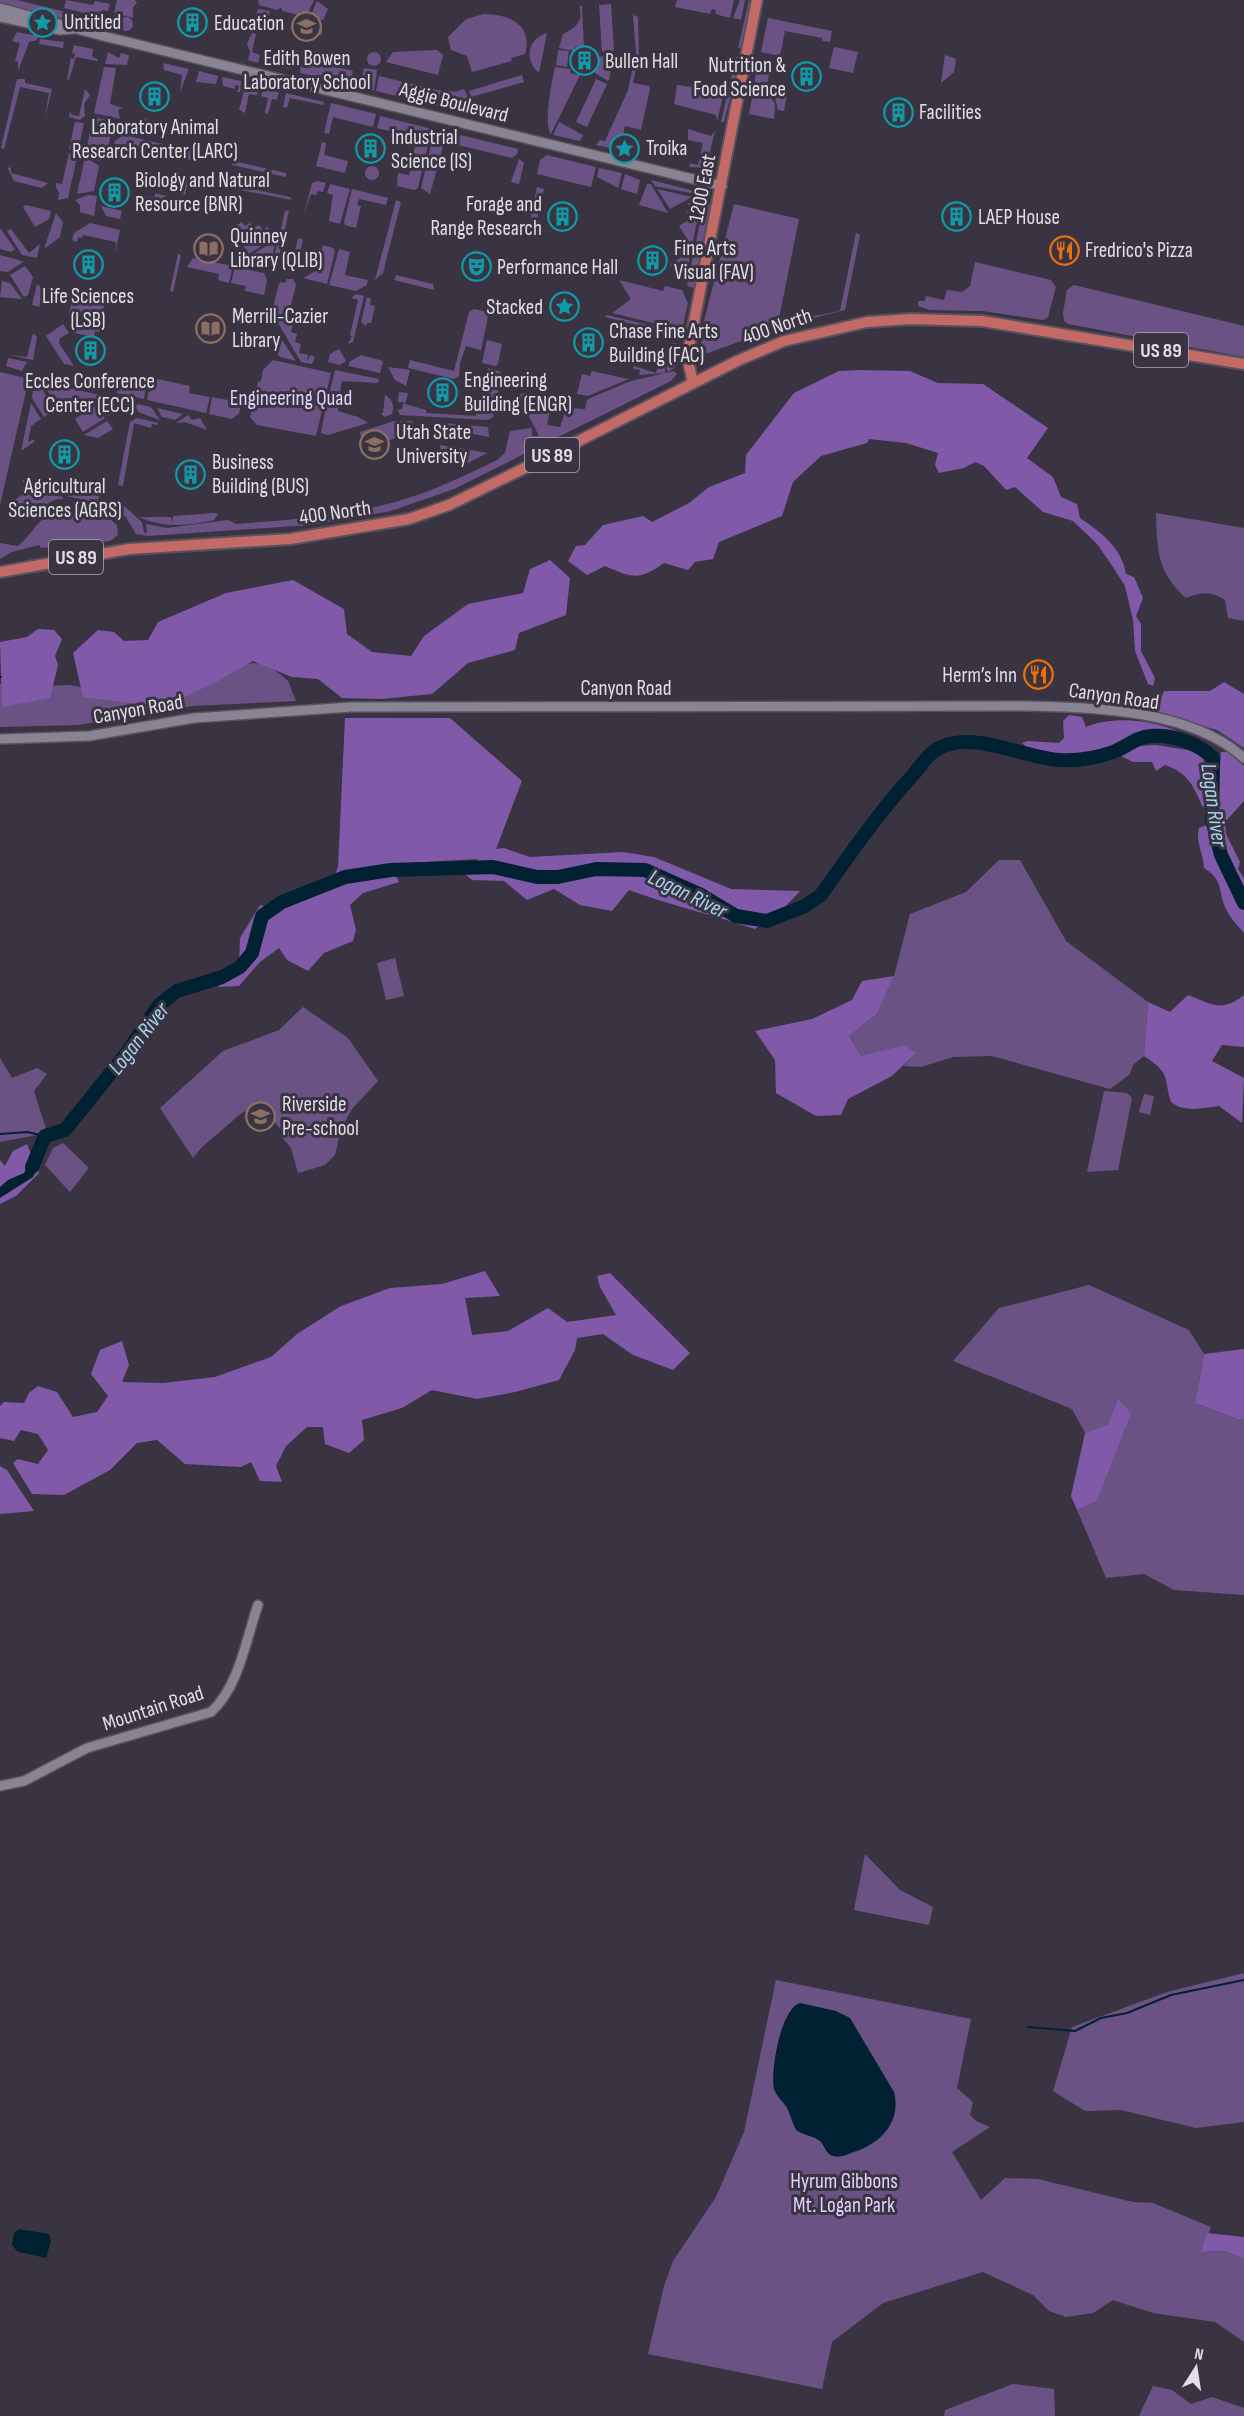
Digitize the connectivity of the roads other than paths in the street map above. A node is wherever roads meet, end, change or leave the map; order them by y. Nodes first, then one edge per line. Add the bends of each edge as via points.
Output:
1 (757, 0) edge
2 (0, 8) edge
3 (0, 17) edge
4 (72, 29) junction
5 (722, 186) junction
6 (1244, 364) edge
7 (693, 383) junction
8 (0, 572) edge
9 (0, 739) edge
10 (1244, 758) edge
11 (258, 1605) dead end
12 (0, 1786) edge

1 - 5 main road, 1200 East
2 - 4 street, Aggie Boulevard
3 - 4 street, Aggie Boulevard
4 - 5 street, Aggie Boulevard
5 - 7 main road, 1200 East via 690,342 688,361
6 - 7 main road, 400 North / US 89 via 982,321 911,319 867,322 784,341
7 - 8 main road, 400 North / US 89 via 478,490 409,519 290,539 129,549
9 - 10 street, Canyon Road via 89,736 194,718 351,707 1045,706 1100,709 1184,725 1212,736
11 - 12 street, Mountain Road via 233,1678 222,1702 211,1712 87,1748 24,1781

